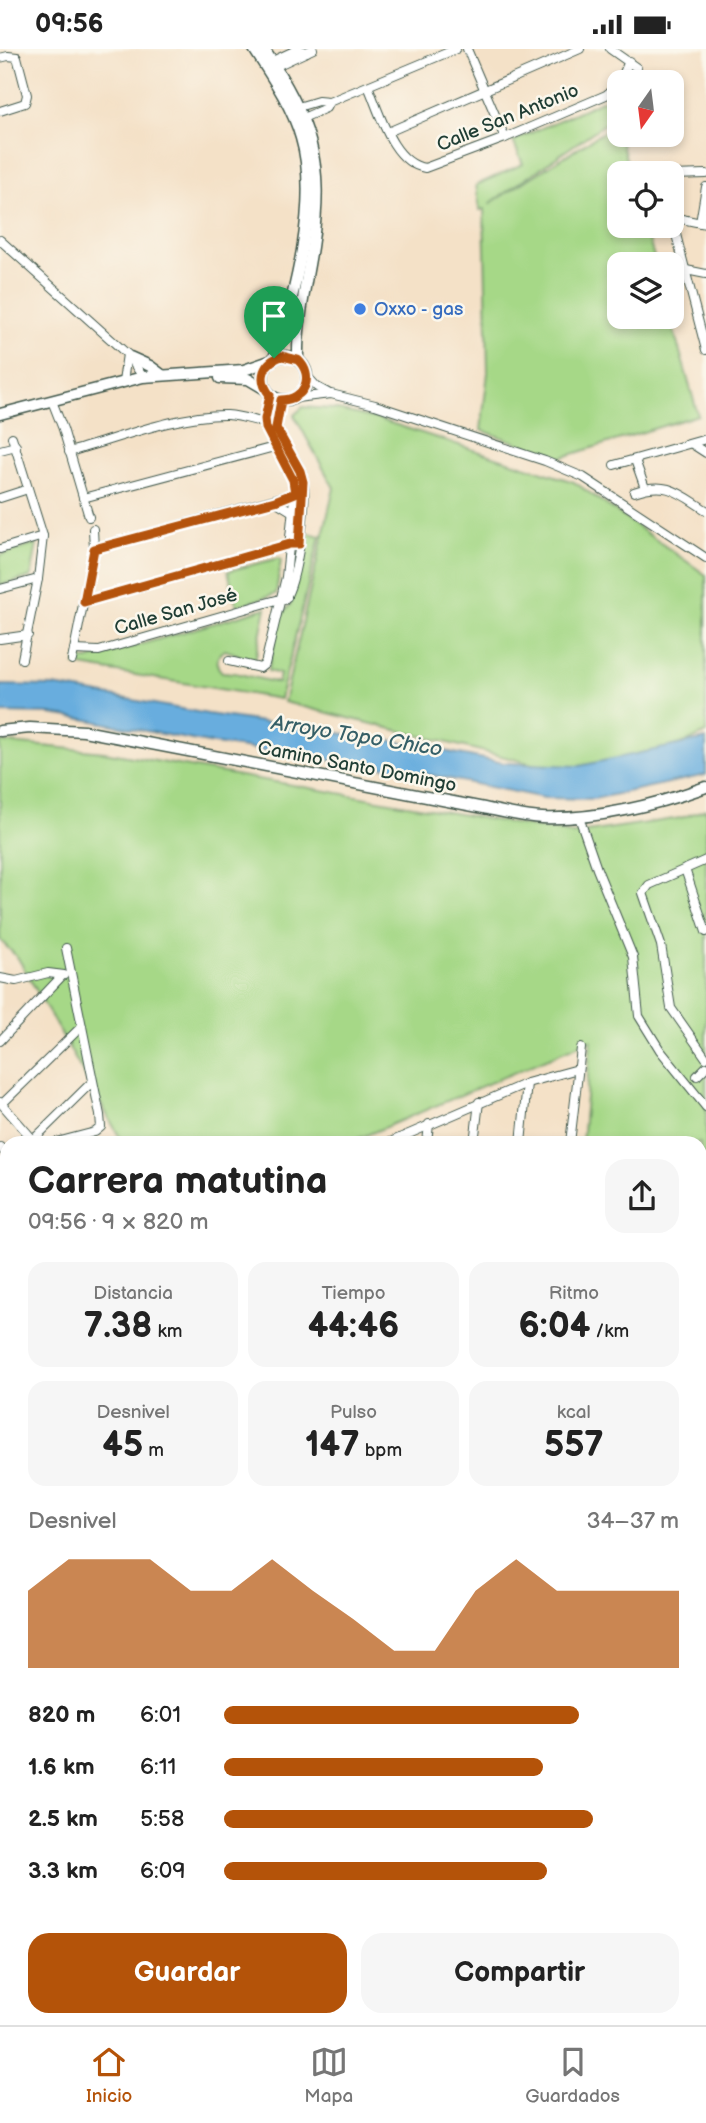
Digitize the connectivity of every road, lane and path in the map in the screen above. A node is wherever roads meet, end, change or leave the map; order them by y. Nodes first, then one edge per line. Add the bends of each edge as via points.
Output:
1 (254, 49) edge
2 (264, 49) edge
3 (456, 49) edge
4 (467, 49) edge
5 (580, 49) edge
6 (610, 49) edge
7 (304, 51) edge
8 (0, 58) edge
9 (629, 61) junction
10 (270, 66) junction
11 (637, 68) dead end
12 (625, 70) edge
13 (368, 86) junction
14 (485, 91) junction
15 (607, 94) edge
16 (329, 102) junction
17 (298, 107) junction
18 (0, 111) edge
19 (303, 118) junction
20 (388, 132) junction
21 (505, 138) junction
22 (706, 174) edge
23 (684, 175) edge
24 (706, 187) edge
25 (684, 220) edge
26 (703, 223) edge
27 (677, 238) edge
28 (0, 240) edge
29 (686, 270) junction
30 (706, 274) edge
31 (702, 323) edge
32 (706, 350) edge
33 (128, 356) junction
34 (272, 360) junction
35 (298, 360) junction
36 (162, 375) junction
37 (203, 375) junction
38 (307, 376) junction
39 (143, 377) junction
40 (123, 382) junction
41 (267, 392) junction
42 (331, 394) junction
43 (296, 398) junction
44 (281, 400) junction
45 (52, 401) junction
46 (0, 414) edge
47 (265, 423) junction
48 (276, 425) junction
49 (706, 439) edge
50 (692, 444) junction
51 (280, 445) junction
52 (0, 450) edge
53 (69, 452) junction
54 (706, 453) edge
55 (635, 460) junction
56 (614, 465) dead end
57 (645, 488) junction
58 (29, 489) junction
59 (299, 492) junction
60 (634, 492) dead end
61 (0, 498) edge
62 (83, 498) junction
63 (275, 501) junction
64 (706, 510) edge
65 (298, 515) junction
66 (89, 517) dead end
67 (93, 529) dead end
68 (43, 536) junction
69 (294, 544) junction
70 (0, 549) edge
71 (94, 549) junction
72 (706, 558) edge
73 (38, 579) junction
74 (0, 589) edge
75 (283, 600) junction
76 (84, 602) junction
77 (28, 635) junction
78 (0, 639) edge
79 (74, 650) junction
80 (22, 659) dead end
81 (72, 660) dead end
82 (229, 661) dead end
83 (0, 731) edge
84 (706, 787) edge
85 (579, 817) junction
86 (706, 860) edge
87 (685, 869) junction
88 (706, 933) edge
89 (66, 948) dead end
90 (72, 974) junction
91 (62, 976) junction
92 (0, 978) edge
93 (82, 1026) junction
94 (0, 1041) edge
95 (581, 1048) dead end
96 (706, 1058) edge
97 (706, 1067) edge
98 (578, 1069) junction
99 (697, 1076) dead end
100 (92, 1082) junction
101 (527, 1083) junction
102 (479, 1102) junction
103 (1, 1103) edge
104 (706, 1107) edge
105 (429, 1124) junction
106 (31, 1136) edge
107 (40, 1136) edge
108 (79, 1136) edge
109 (403, 1136) edge
110 (428, 1136) edge
111 (475, 1136) edge
112 (522, 1136) edge
113 (570, 1136) edge

1 - 10 street
2 - 10 street
3 - 13 street
4 - 14 street
5 - 14 street
6 - 9 street
7 - 10 street
8 - 18 street via 17,57 27,95 25,103
9 - 11 street
9 - 12 street, Calle San Antonio
10 - 17 street
10 - 34 street via 296,123 308,181 302,245
13 - 16 street
13 - 20 street, Calle San Antonio
14 - 20 street
14 - 21 street
15 - 21 street, Calle San Antonio
16 - 17 street via 318,100
16 - 19 street via 326,108
17 - 19 street
19 - 35 street via 317,195
20 - 21 street, Calle San Antonio via 401,157 425,168
22 - 23 street
24 - 26 street
25 - 26 street
27 - 29 street
28 - 33 street
29 - 30 street
29 - 31 street
31 - 32 street
33 - 36 street
33 - 39 street
33 - 40 street
34 - 35 street via 290,356
34 - 37 street via 244,370
34 - 41 street via 262,374
35 - 38 street
36 - 37 street
36 - 39 street
37 - 41 street via 248,379
38 - 42 street
38 - 43 street via 305,388
39 - 40 street
40 - 45 street
41 - 44 street
41 - 47 street
42 - 43 street
42 - 72 street via 575,473
43 - 44 street
44 - 48 street
45 - 46 street
45 - 53 street
47 - 48 street
47 - 51 street
47 - 53 street via 237,416 200,417
48 - 51 street
49 - 50 street
50 - 54 street
50 - 55 street
51 - 59 street
51 - 62 street
52 - 58 street via 14,442
53 - 62 street
55 - 56 street
55 - 57 street
57 - 60 street
57 - 64 street via 668,487
58 - 61 street
58 - 68 street
59 - 63 street
59 - 65 street
62 - 66 street
63 - 65 street
63 - 71 street
65 - 69 street
67 - 71 street
68 - 70 street
68 - 73 street
69 - 75 street via 293,577
69 - 76 street
71 - 76 street
73 - 74 street
73 - 77 street
75 - 79 street, Calle San José via 99,651
75 - 82 street via 263,667
76 - 79 street
77 - 78 street
77 - 80 street
79 - 81 street
83 - 85 street, Camino Santo Domingo via 84,731 516,814
84 - 85 street, Camino Santo Domingo
85 - 104 street via 633,957 639,1016
86 - 87 street
87 - 88 street
87 - 96 street via 646,887 643,893 661,945 671,1008
89 - 90 street
90 - 91 street
90 - 93 street
91 - 92 street via 48,972 16,981
91 - 94 street
93 - 100 street
93 - 103 street
95 - 98 street
97 - 99 street
98 - 101 street
98 - 113 street
100 - 107 street
100 - 108 street via 101,1127
101 - 102 street
101 - 112 street
102 - 105 street
102 - 111 street
103 - 106 street
105 - 109 street
105 - 110 street

